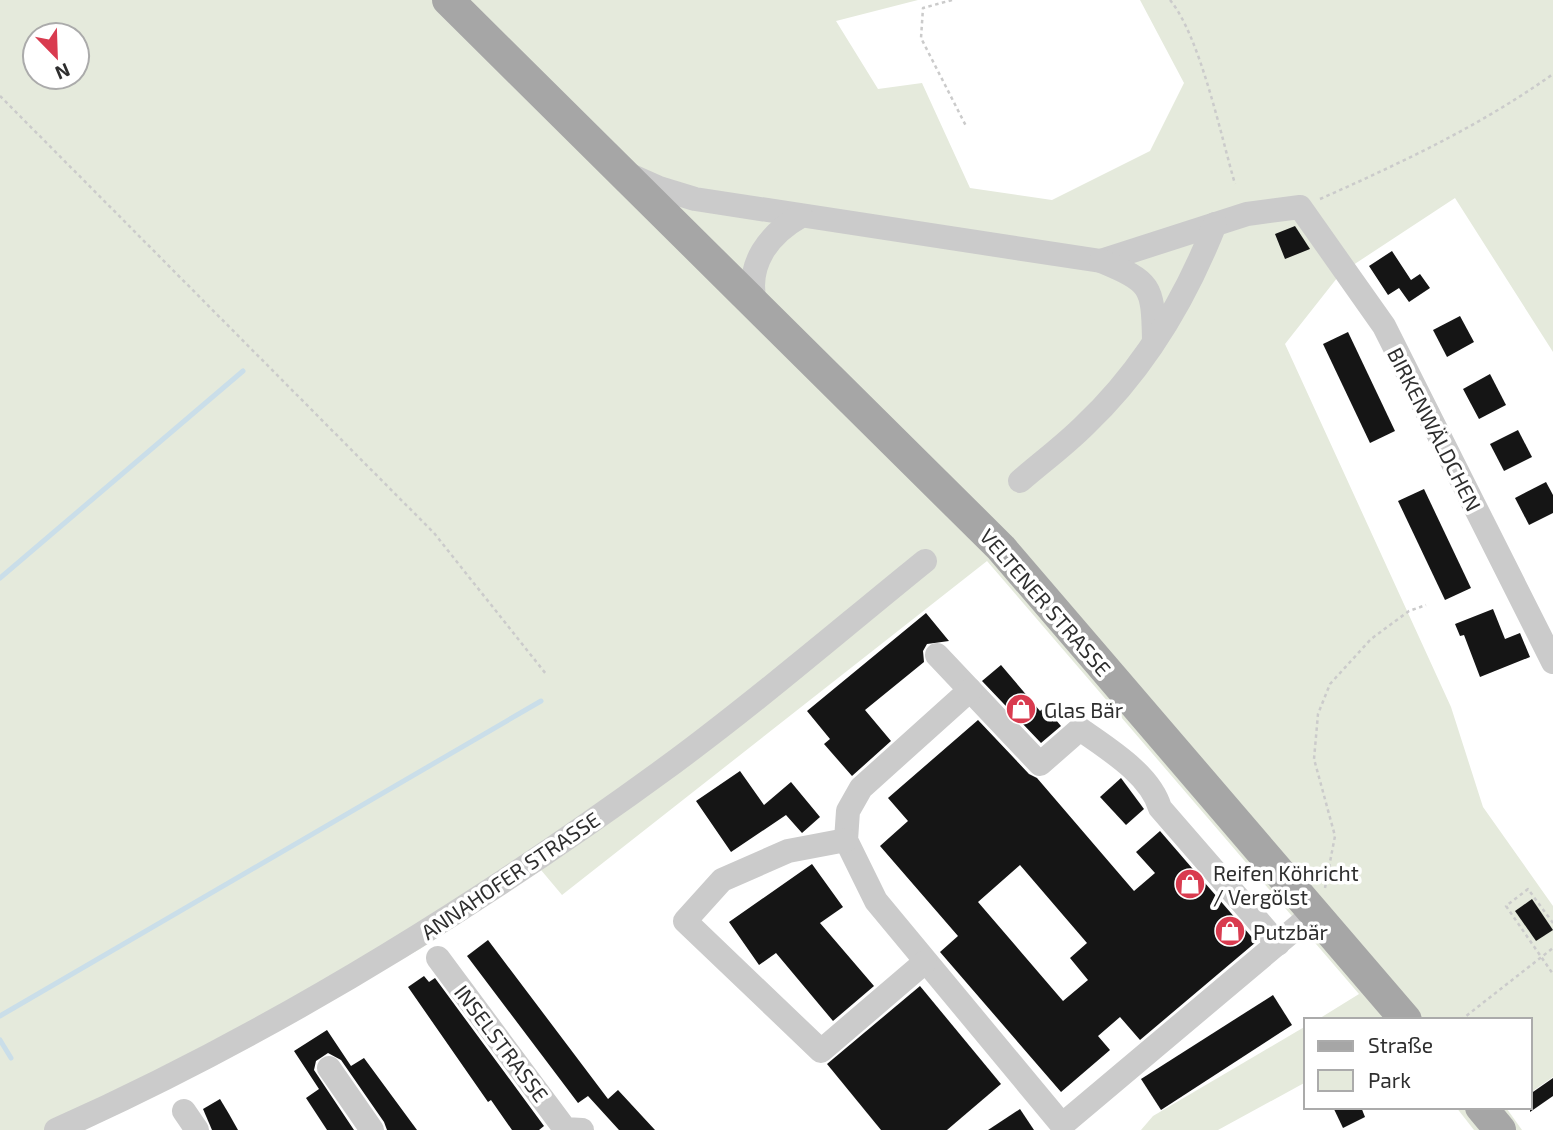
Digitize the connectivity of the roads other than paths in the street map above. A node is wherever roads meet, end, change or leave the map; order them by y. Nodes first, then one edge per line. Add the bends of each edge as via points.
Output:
1 (448, 0) edge
2 (617, 167) junction
3 (802, 216) junction
4 (1216, 224) junction
5 (1101, 261) junction
6 (755, 302) junction
7 (1154, 340) junction
8 (1020, 481) dead end
9 (925, 561) dead end
10 (937, 656) dead end
11 (1553, 662) edge
12 (970, 690) junction
13 (846, 839) junction
14 (1315, 912) junction
15 (1278, 944) junction
16 (438, 958) dead end
17 (925, 962) junction
18 (1404, 1018) edge
19 (328, 1068) dead end
20 (1483, 1109) edge
21 (56, 1130) edge
22 (372, 1130) edge
23 (570, 1130) edge
24 (1500, 1130) edge

1 - 2 main road
2 - 3 street via 650,185 695,199
2 - 6 main road, VELTENER STRASSE
3 - 5 street
3 - 6 street via 780,228 764,249 752,279
4 - 5 street
4 - 7 street via 1195,276
4 - 11 street, BIRKENWÄLDCHEN via 1247,214 1300,207 1384,326
5 - 7 street via 1139,277 1153,300
6 - 14 main road, VELTENER STRASSE via 1001,548
7 - 8 street via 1086,425
9 - 21 street, ANNAHOFER STRASSE via 675,762 544,854 411,940 150,1087
10 - 12 street
12 - 13 street via 861,788 848,811
12 - 15 street via 1040,764 1080,729 1125,762
13 - 17 street via 876,901
13 - 17 street via 788,850 722,880 685,921 821,1051
14 - 15 street
14 - 18 main road, VELTENER STRASSE
15 - 17 street via 1062,1125
16 - 23 street, INSELSTRASSE
19 - 22 street
20 - 24 main road

